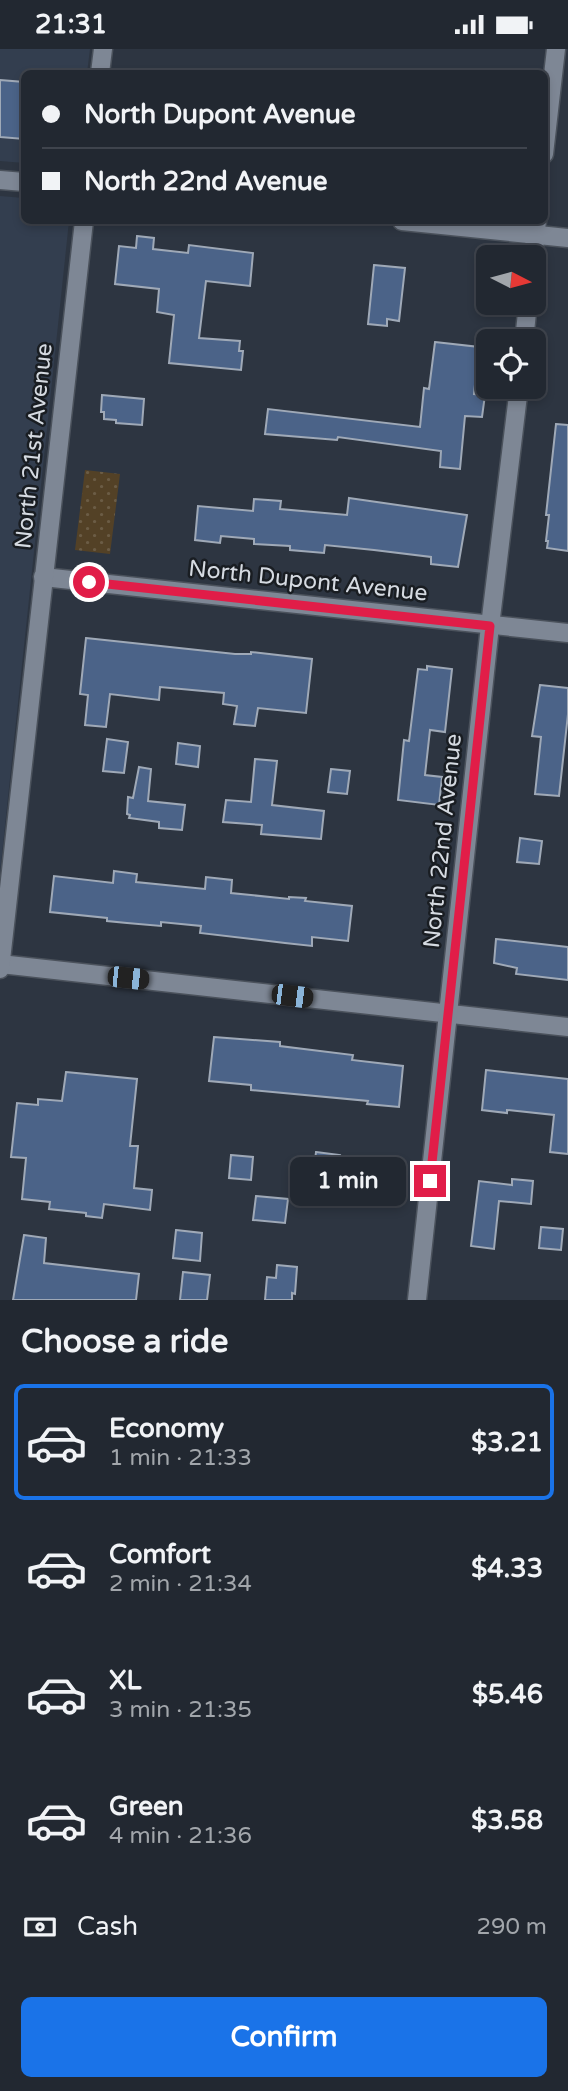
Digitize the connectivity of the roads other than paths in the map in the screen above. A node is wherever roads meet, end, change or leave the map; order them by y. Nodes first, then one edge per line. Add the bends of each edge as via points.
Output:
1 (103, 49) edge
2 (556, 49) edge
3 (100, 70) edge
4 (548, 119) edge
5 (0, 180) edge
6 (21, 182) edge
7 (84, 224) edge
8 (469, 224) edge
9 (536, 227) edge
10 (568, 237) edge
11 (534, 245) edge
12 (518, 399) edge
13 (43, 577) junction
14 (490, 626) junction
15 (568, 633) edge
16 (0, 965) edge
17 (448, 1014) junction
18 (568, 1027) edge
19 (417, 1300) edge

1 - 3 street
2 - 4 street
5 - 6 street
7 - 13 street, North 21st Avenue
8 - 9 street
9 - 10 street
9 - 11 street
12 - 14 street, North 22nd Avenue
13 - 14 street, North Dupont Avenue
13 - 16 street, North 21st Avenue
14 - 15 street, North Dupont Avenue
14 - 17 street, North 22nd Avenue
16 - 17 street
17 - 18 street
17 - 19 street, North 22nd Avenue

